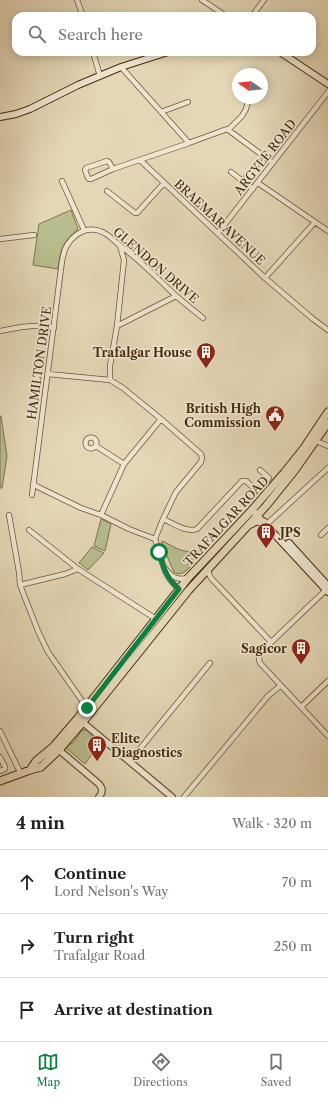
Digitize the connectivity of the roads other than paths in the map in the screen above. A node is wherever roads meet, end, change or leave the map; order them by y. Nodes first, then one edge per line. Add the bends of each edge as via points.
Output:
1 (78, 0) edge
2 (202, 0) edge
3 (264, 0) edge
4 (82, 12) edge
5 (220, 12) edge
6 (255, 12) edge
7 (94, 56) edge
8 (155, 56) edge
9 (286, 56) edge
10 (121, 67) junction
11 (100, 76) junction
12 (328, 84) edge
13 (328, 92) edge
14 (188, 102) dead end
15 (247, 104) edge
16 (161, 112) junction
17 (0, 117) edge
18 (228, 130) junction
19 (189, 143) junction
20 (140, 160) junction
21 (259, 162) dead end
22 (273, 163) junction
23 (113, 169) junction
24 (231, 172) dead end
25 (62, 181) dead end
26 (243, 181) junction
27 (164, 183) junction
28 (258, 183) junction
29 (253, 189) junction
30 (107, 191) dead end
31 (315, 222) junction
32 (84, 230) junction
33 (328, 231) edge
34 (218, 233) junction
35 (34, 235) dead end
36 (0, 239) edge
37 (120, 246) junction
38 (265, 278) junction
39 (176, 296) junction
40 (203, 318) dead end
41 (117, 326) junction
42 (54, 328) junction
43 (328, 330) edge
44 (0, 332) edge
45 (48, 374) junction
46 (110, 380) junction
47 (328, 412) edge
48 (161, 419) junction
49 (328, 423) edge
50 (316, 441) junction
51 (96, 446) dead end
52 (328, 446) edge
53 (124, 464) junction
54 (328, 468) edge
55 (260, 470) dead end
56 (33, 484) junction
57 (32, 495) dead end
58 (266, 506) junction
59 (253, 509) junction
60 (259, 514) junction
61 (9, 515) dead end
62 (101, 515) junction
63 (163, 519) junction
64 (266, 521) junction
65 (247, 526) junction
66 (328, 528) edge
67 (29, 530) dead end
68 (321, 535) dead end
69 (154, 540) junction
70 (163, 565) junction
71 (209, 568) junction
72 (78, 569) junction
73 (91, 577) junction
74 (188, 578) junction
75 (87, 582) dead end
76 (20, 585) junction
77 (179, 589) junction
78 (328, 589) edge
79 (188, 591) junction
80 (156, 619) junction
81 (271, 642) junction
82 (210, 663) dead end
83 (328, 681) edge
84 (280, 686) junction
85 (301, 707) junction
86 (89, 709) junction
87 (81, 720) junction
88 (0, 731) edge
89 (328, 736) edge
90 (59, 750) junction
91 (0, 757) edge
92 (130, 761) junction
93 (30, 770) junction
94 (0, 772) edge
95 (21, 774) junction
96 (0, 781) edge
97 (99, 797) edge
98 (172, 797) edge
99 (184, 797) edge

1 - 4 street
2 - 5 street
3 - 6 street
7 - 11 street
8 - 10 main road
9 - 12 main road
10 - 11 main road
10 - 16 street
11 - 17 main road via 30,109
13 - 22 street, ARGYLE ROAD
14 - 16 street
15 - 18 street via 242,116
16 - 19 street
18 - 19 street
18 - 22 street
19 - 20 street
20 - 23 street
20 - 27 street, BRAEMAR AVENUE
21 - 26 street
22 - 28 street, ARGYLE ROAD
23 - 23 street via 89,179 85,170 106,162 109,162
24 - 26 street
25 - 32 street
26 - 29 street
27 - 30 street via 137,214
27 - 34 street, BRAEMAR AVENUE
28 - 29 street, ARGYLE ROAD
28 - 31 street
29 - 34 street, ARGYLE ROAD
31 - 33 street
31 - 38 street
32 - 37 street, GLENDON DRIVE via 103,232
32 - 42 street, HAMILTON DRIVE via 73,237 65,249
34 - 38 street, BRAEMAR AVENUE
35 - 36 street
37 - 39 street, GLENDON DRIVE via 132,254
37 - 41 street via 124,260
38 - 43 street, BRAEMAR AVENUE
39 - 40 street, GLENDON DRIVE
39 - 41 street
41 - 46 street
42 - 44 street via 33,325
42 - 45 street, HAMILTON DRIVE
45 - 46 street
45 - 56 street, HAMILTON DRIVE
46 - 48 street
47 - 59 main road, TRAFALGAR ROAD via 296,459
48 - 53 street
48 - 63 street via 201,454 202,458 199,466 176,492
49 - 50 main road, TRAFALGAR ROAD
50 - 52 street
50 - 58 main road, TRAFALGAR ROAD
51 - 53 street
53 - 62 street
54 - 64 street
55 - 63 street via 269,478 259,491 246,481 242,481 197,529 186,530
56 - 57 street, HAMILTON DRIVE
56 - 62 street
58 - 60 main road, TRAFALGAR ROAD
58 - 64 main road
59 - 60 main road
59 - 74 main road, TRAFALGAR ROAD
60 - 64 main road
60 - 65 main road, TRAFALGAR ROAD
61 - 76 street
62 - 69 street
63 - 69 street
64 - 65 main road via 256,521
64 - 78 main road
65 - 71 main road, TRAFALGAR ROAD
66 - 68 street
67 - 72 street
69 - 70 street
70 - 74 street via 172,576
70 - 77 street via 166,576
71 - 79 main road, TRAFALGAR ROAD
71 - 81 street via 211,578
72 - 73 street
72 - 76 street
73 - 75 street
73 - 80 street
74 - 77 main road, TRAFALGAR ROAD
76 - 86 street via 48,652
77 - 79 main road
77 - 80 main road, TRAFALGAR ROAD
78 - 81 street
79 - 86 main road, TRAFALGAR ROAD
80 - 86 main road, TRAFALGAR ROAD via 124,656
81 - 84 street via 259,655 259,660
82 - 92 street
83 - 85 street
84 - 85 street
84 - 99 street via 268,696
85 - 89 street
86 - 87 main road, TRAFALGAR ROAD
87 - 90 main road, TRAFALGAR ROAD
87 - 92 street
87 - 93 main road, TRAFALGAR ROAD via 36,761
88 - 95 street
90 - 93 main road, TRAFALGAR ROAD via 41,767
90 - 97 street via 102,786
91 - 94 street via 5,769
92 - 98 street
93 - 95 main road, TRAFALGAR ROAD
95 - 96 main road, TRAFALGAR ROAD

